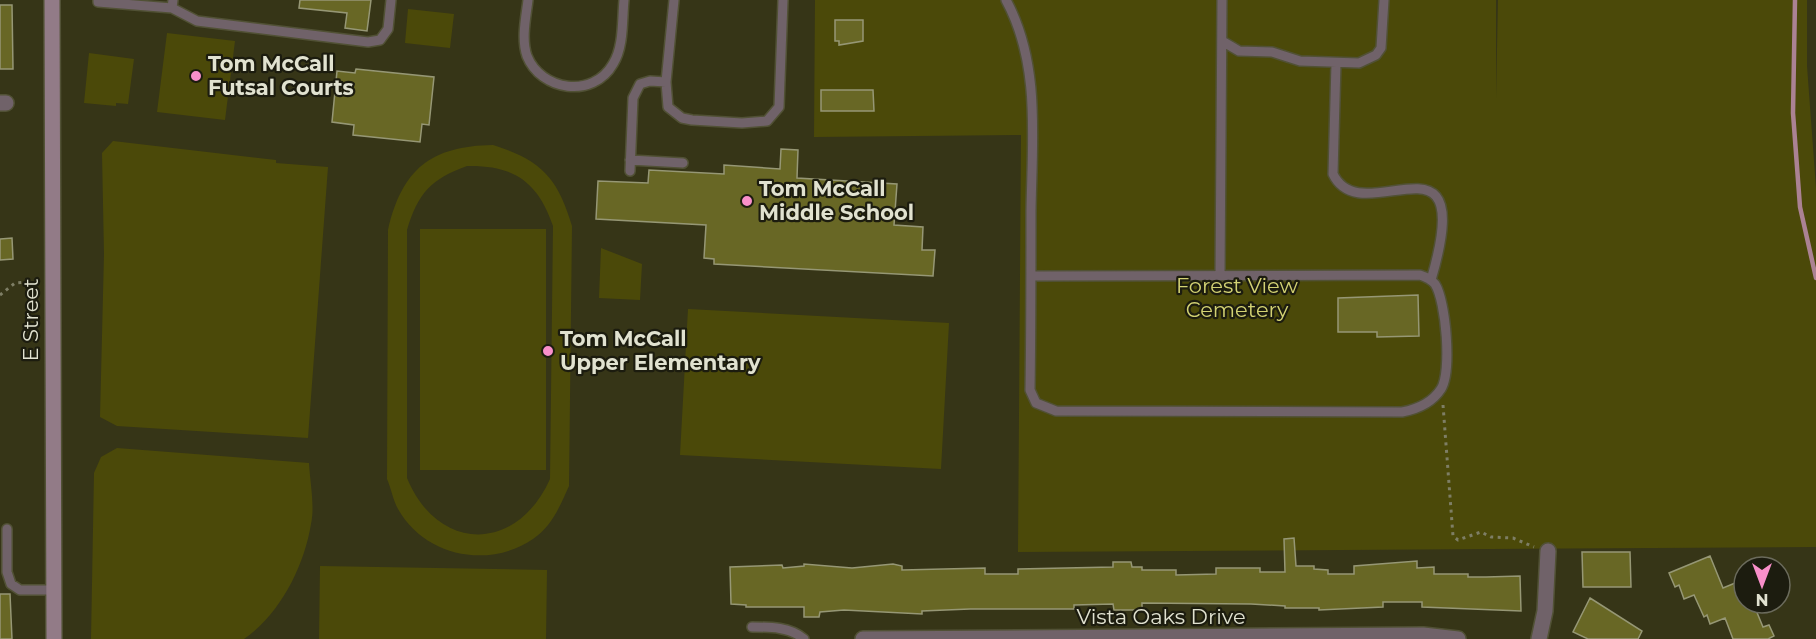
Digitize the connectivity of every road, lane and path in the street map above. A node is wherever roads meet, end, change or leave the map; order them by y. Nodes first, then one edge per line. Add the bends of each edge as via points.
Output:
1 (52, 0) edge
2 (99, 0) edge
3 (391, 0) edge
4 (528, 0) edge
5 (624, 0) edge
6 (674, 0) edge
7 (783, 0) edge
8 (1006, 0) edge
9 (1222, 0) edge
10 (1384, 0) edge
11 (173, 4) edge
12 (1222, 41) junction
13 (1336, 63) junction
14 (666, 81) junction
15 (630, 160) junction
16 (683, 163) dead end
17 (630, 171) dead end
18 (1031, 276) junction
19 (1220, 276) junction
20 (1431, 280) junction
21 (28, 282) dead end
22 (0, 295) edge
23 (1442, 389) junction
24 (7, 529) dead end
25 (1548, 551) joint
26 (55, 590) junction
27 (752, 627) dead end
28 (1267, 638) edge
29 (54, 639) edge
30 (804, 639) edge
31 (864, 639) edge
32 (1090, 639) edge
33 (1458, 639) edge
34 (1539, 639) edge

1 - 26 main road, E Street
2 - 11 lane
3 - 11 lane via 388,29 380,40 368,42 197,21
4 - 5 lane via 524,38 533,68 551,82 574,87 603,76 613,64 619,49
6 - 14 lane
7 - 14 lane via 781,99 767,121 682,118 668,107
8 - 18 lane via 1017,19 1029,62
9 - 12 lane
10 - 13 lane via 1384,39 1376,55 1359,63
12 - 13 lane via 1239,51 1272,52 1300,61
12 - 19 lane
13 - 20 lane via 1334,174 1347,191 1368,194 1423,188 1437,196 1444,212 1440,249
14 - 15 lane via 650,81 636,89
15 - 16 lane
15 - 17 lane
18 - 19 lane
18 - 23 lane via 1030,390 1036,403 1049,410 1402,412 1418,409
19 - 20 lane via 1420,275
20 - 23 lane via 1438,290 1448,343 1448,374
21 - 22 path via 15,283
23 - 25 path via 1453,536 1458,540 1481,532
24 - 26 lane via 7,572 11,584 20,590
25 - 34 street via 1545,611
26 - 29 main road, E Street
27 - 30 lane via 796,632
28 - 32 street, Vista Oaks Drive
28 - 33 street, Vista Oaks Drive via 1423,635
31 - 32 street, Vista Oaks Drive

